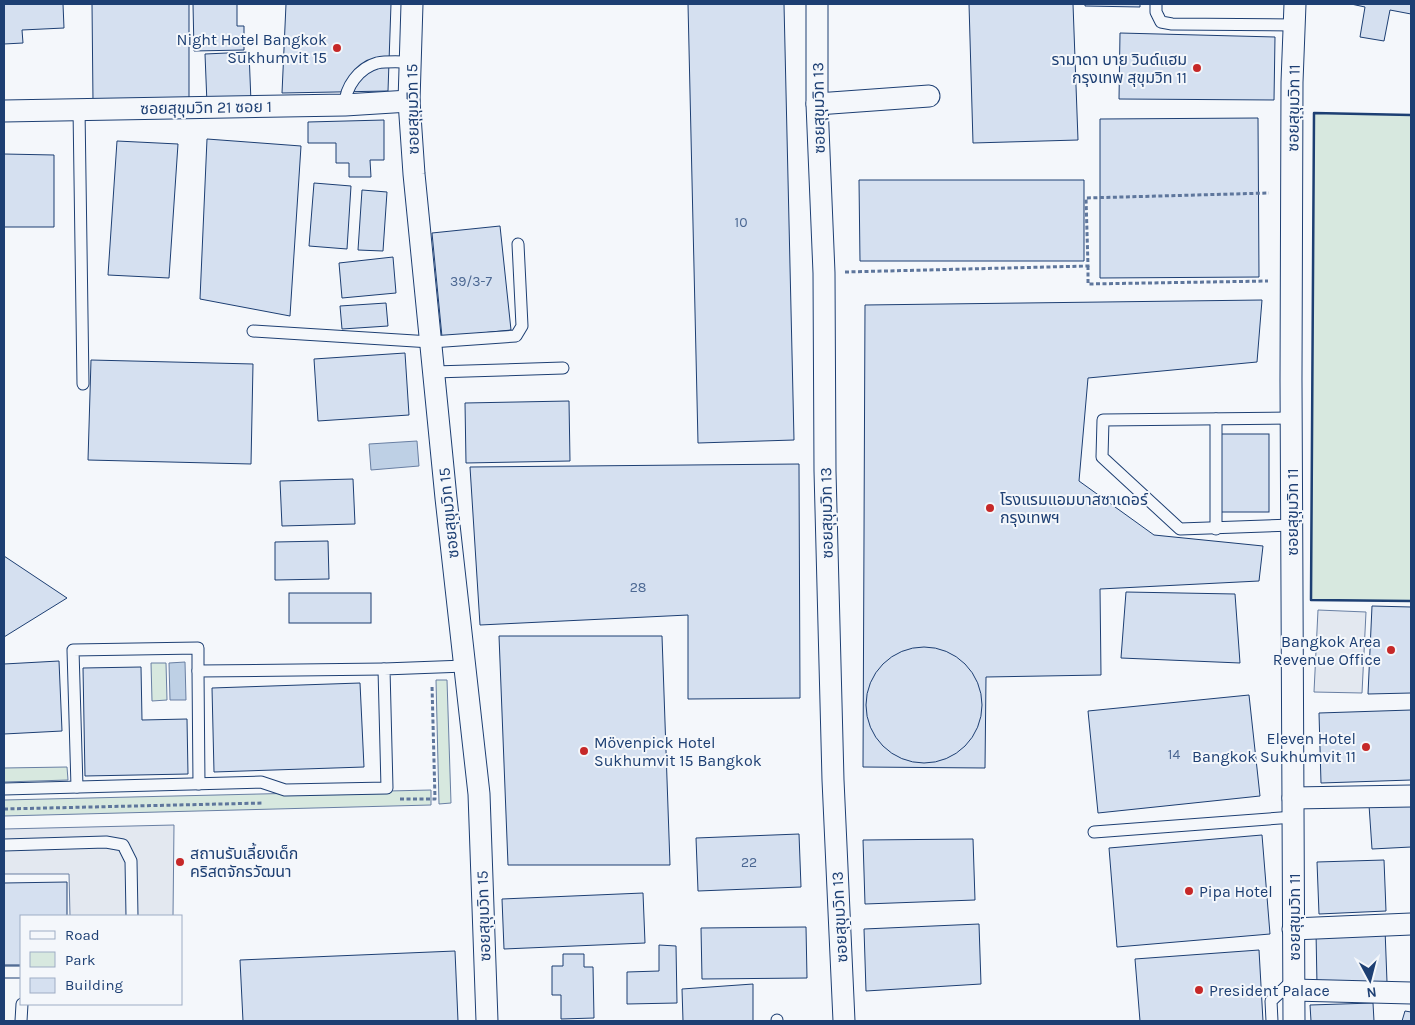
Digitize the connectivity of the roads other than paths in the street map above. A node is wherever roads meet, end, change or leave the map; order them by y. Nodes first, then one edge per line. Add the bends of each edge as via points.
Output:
1 (412, 4) edge
2 (817, 4) edge
3 (1156, 4) edge
4 (1295, 4) edge
5 (1295, 25) junction
6 (410, 62) junction
7 (929, 96) dead end
8 (409, 101) junction
9 (817, 104) junction
10 (345, 105) junction
11 (79, 109) junction
12 (4, 111) edge
13 (518, 244) dead end
14 (253, 331) dead end
15 (431, 342) junction
16 (564, 368) dead end
17 (434, 372) junction
18 (83, 384) dead end
19 (1291, 418) junction
20 (1216, 419) junction
21 (1293, 525) junction
22 (1216, 528) junction
23 (465, 666) junction
24 (384, 669) junction
25 (198, 671) junction
26 (199, 784) junction
27 (77, 787) junction
28 (4, 789) edge
29 (1411, 796) edge
30 (1294, 808) junction
31 (1094, 832) dead end
32 (4, 844) edge
33 (132, 915) edge
34 (1411, 924) edge
35 (1293, 929) junction
36 (4, 972) edge
37 (20, 972) edge
38 (1294, 985) junction
39 (1411, 994) edge
40 (22, 1005) edge
41 (21, 1021) edge
42 (487, 1021) edge
43 (844, 1021) edge
44 (1272, 1021) edge
45 (1294, 1021) edge

1 - 6 street, ซอยสุขุมวิท 15
2 - 9 street, ซอยสุขุมวิท 13
3 - 5 lane via 1161,22 1172,24
4 - 5 street, ซอยสุขุมวิท 11
5 - 19 street, ซอยสุขุมวิท 11
6 - 8 street, ซอยสุขุมวิท 15
6 - 10 lane via 377,63 356,76
7 - 9 street
8 - 10 street, ซอยสุขุมวิท 21 ซอย 1
8 - 15 street, ซอยสุขุมวิท 15
9 - 43 street, ซอยสุขุมวิท 13 via 824,273 833,780
10 - 11 street, ซอยสุขุมวิท 21 ซอย 1
11 - 12 street, ซอยสุขุมวิท 21 ซอย 1
11 - 18 lane
13 - 15 lane via 522,326 516,336
14 - 15 lane
15 - 17 street, ซอยสุขุมวิท 15
16 - 17 lane
17 - 23 street, ซอยสุขุมวิท 15
19 - 20 lane
19 - 21 street, ซอยสุขุมวิท 11
20 - 22 lane
20 - 22 lane via 1103,420 1102,457 1180,529
21 - 22 lane
21 - 30 street, ซอยสุขุมวิท 11
23 - 24 lane
23 - 42 street, ซอยสุขุมวิท 15 via 479,794
24 - 25 lane
24 - 26 lane via 387,788 286,790 261,782
25 - 26 lane
25 - 27 lane via 198,648 73,650
26 - 27 lane
27 - 28 lane
29 - 30 street
30 - 31 lane
30 - 35 street, ซอยสุขุมวิท 11
32 - 33 lane via 106,842 123,845 131,861
34 - 35 street
35 - 38 street, ซอยสุขุมวิท 11
36 - 37 lane
38 - 39 street
38 - 44 lane via 1271,1001
38 - 45 street, ซอยสุขุมวิท 11
40 - 41 lane

